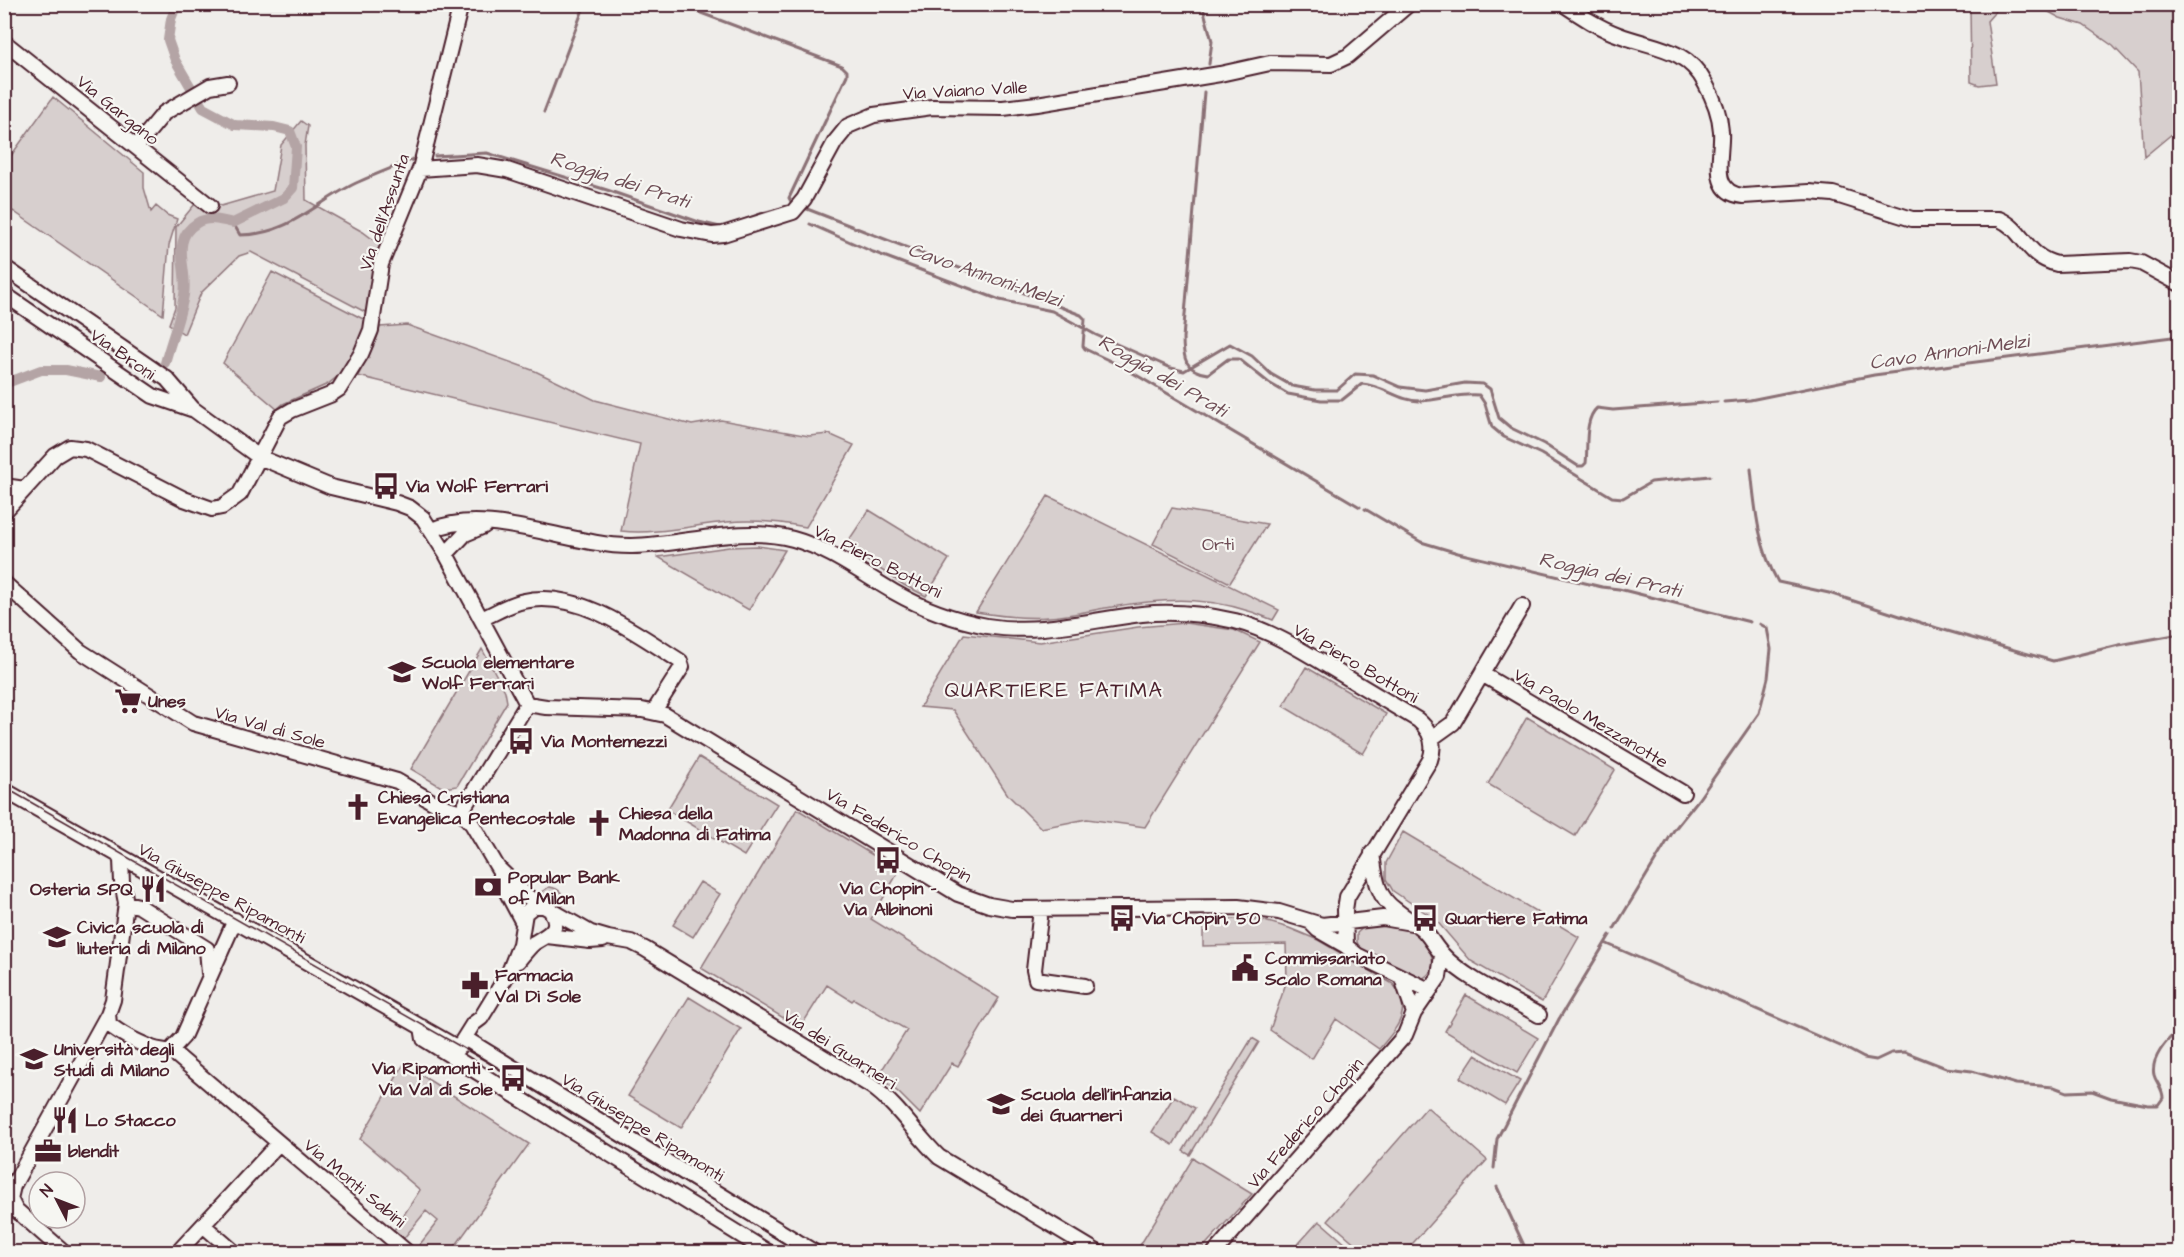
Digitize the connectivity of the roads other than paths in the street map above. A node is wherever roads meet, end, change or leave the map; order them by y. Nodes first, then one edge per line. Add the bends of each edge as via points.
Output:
1 (461, 4) edge
2 (1409, 4) edge
3 (1563, 4) edge
4 (4, 42) edge
5 (228, 83) dead end
6 (136, 147) junction
7 (420, 169) junction
8 (210, 206) dead end
9 (4, 267) edge
10 (2180, 284) edge
11 (4, 294) edge
12 (82, 320) junction
13 (69, 339) junction
14 (193, 409) junction
15 (259, 457) junction
16 (4, 486) edge
17 (25, 489) junction
18 (4, 512) edge
19 (488, 524) junction
20 (432, 530) junction
21 (446, 554) junction
22 (4, 583) edge
23 (1522, 606) dead end
24 (481, 619) junction
25 (1482, 674) junction
26 (526, 704) junction
27 (654, 711) junction
28 (1432, 738) junction
29 (4, 790) edge
30 (1683, 793) dead end
31 (461, 812) junction
32 (1372, 853) junction
33 (118, 855) junction
34 (498, 868) junction
35 (126, 903) junction
36 (547, 908) junction
37 (1040, 918) dead end
38 (235, 920) junction
39 (1311, 923) junction
40 (1417, 924) junction
41 (523, 925) junction
42 (1348, 930) junction
43 (545, 937) junction
44 (608, 938) junction
45 (1442, 955) junction
46 (509, 972) junction
47 (1467, 975) junction
48 (209, 976) junction
49 (1439, 976) junction
50 (1402, 978) junction
51 (1085, 986) dead end
52 (1429, 990) junction
53 (1414, 1013) junction
54 (108, 1014) junction
55 (1539, 1015) dead end
56 (170, 1051) junction
57 (459, 1051) junction
58 (279, 1143) junction
59 (7, 1200) edge
60 (203, 1225) junction
61 (64, 1252) edge
62 (178, 1252) edge
63 (234, 1252) edge
64 (407, 1252) edge
65 (768, 1252) edge
66 (814, 1252) edge
67 (1097, 1252) edge
68 (1215, 1252) edge

1 - 7 street, Via dell'Assunta
2 - 7 street, Via Vaiano Valle via 1341,61 1331,64 1270,63 1003,108 932,107 874,115 848,126 793,212 723,234 681,229 507,170 477,165
3 - 10 street via 1618,35 1681,56 1696,70 1715,107 1721,130 1719,174 1731,193 1743,196 1820,192 1912,219 1999,219 2046,261 2130,261
4 - 6 street, Via Gargano
5 - 6 street via 202,90 160,117
6 - 8 street, Via Gargano
7 - 15 street, Via dell'Assunta via 381,264 371,330 361,354 339,389 280,417
9 - 12 street, Via Broni
11 - 13 street, Via Broni
12 - 13 street, Via Broni
12 - 14 street, Via Broni via 166,379
13 - 14 street, Via Broni via 153,396
14 - 15 street, Via Broni
15 - 17 street, Via dell'Assunta via 240,494 212,509 184,500 82,447 59,452
15 - 20 street, Via Broni via 331,487 404,505
16 - 17 street
17 - 18 street, Via dell'Assunta
19 - 20 street, Via Piero Bottoni via 448,524
19 - 21 street via 465,534
19 - 28 street, Via Piero Bottoni via 630,546 750,534 792,539 838,558 911,601 988,626 1031,630 1176,613 1236,621 1309,654 1418,720
20 - 21 street, Via Broni
21 - 24 street, Via Broni
22 - 31 street, Via Val di Sole via 80,651 194,724 397,781 438,805
23 - 25 street
24 - 26 street, Via Broni
24 - 27 street via 514,603 536,599 556,599 590,608 680,661 681,668
25 - 28 street via 1453,723
25 - 30 street, Via Paolo Mezzanotte
26 - 27 street, Via Federico Chopin
26 - 31 street
27 - 39 street, Via Federico Chopin via 948,888 989,905 1012,909 1244,907 1279,912
28 - 32 street via 1430,760
29 - 33 street, Via Giuseppe Ripamonti
31 - 34 street
32 - 40 street via 1382,895
32 - 42 street via 1347,897
33 - 35 street
33 - 38 street, Via Giuseppe Ripamonti
34 - 36 street via 520,890
34 - 41 street
35 - 48 street via 139,906 207,950
35 - 54 street via 114,998
36 - 41 street via 534,906 528,910
36 - 43 street via 555,916 555,925
36 - 44 street, Via dei Guarneri via 591,933
37 - 51 street via 1036,980
38 - 48 street
38 - 57 street, Via Giuseppe Ripamonti via 422,1027 424,1039
39 - 42 street, Via Federico Chopin
39 - 42 street, Via Federico Chopin via 1318,930
40 - 42 street via 1383,918
40 - 45 street
41 - 43 street via 531,936
41 - 46 street
42 - 50 street, Via Federico Chopin via 1357,955
43 - 44 street, Via dei Guarneri
43 - 46 street via 528,949
44 - 67 street, Via dei Guarneri via 645,949 871,1086 897,1108 945,1161
45 - 47 street
45 - 49 street
46 - 57 street via 481,1018 472,1024
47 - 49 street
47 - 55 street
48 - 56 street via 183,1037
49 - 52 street
50 - 52 street, Via Federico Chopin
50 - 53 street
52 - 53 street, Via Federico Chopin
53 - 68 street, Via Federico Chopin via 1398,1045
54 - 56 street via 109,1024 117,1032 154,1049
54 - 59 street
56 - 58 street, Via Monti Sabini
57 - 65 street, Via Giuseppe Ripamonti
57 - 66 street, Via Giuseppe Ripamonti
58 - 60 street, Via Monti Sabini
58 - 64 street, Via Monti Sabini
59 - 61 street
60 - 62 street, Via Monti Sabini
60 - 63 street

